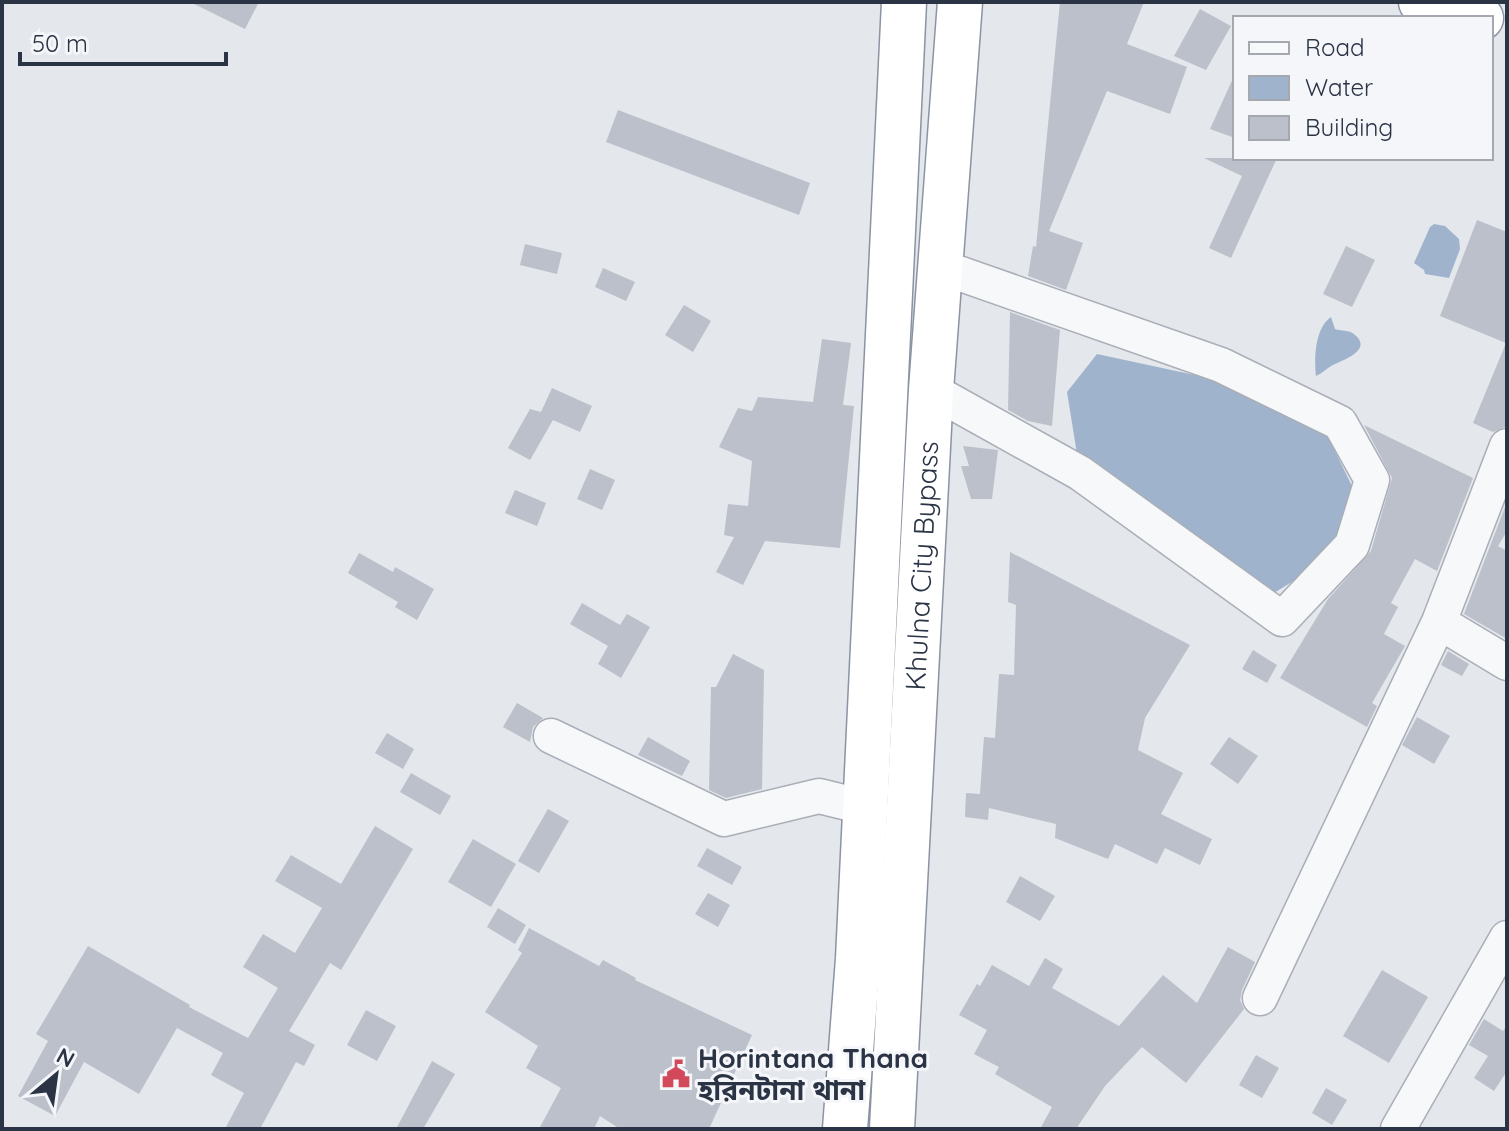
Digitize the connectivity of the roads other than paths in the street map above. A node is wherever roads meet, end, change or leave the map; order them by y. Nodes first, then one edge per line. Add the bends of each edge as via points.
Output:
1 (904, 2) edge
2 (960, 2) edge
3 (1421, 2) edge
4 (1474, 16) edge
5 (941, 267) junction
6 (931, 390) junction
7 (1507, 446) edge
8 (1439, 622) junction
9 (1507, 663) edge
10 (551, 736) dead end
11 (864, 807) junction
12 (1507, 938) edge
13 (1260, 998) dead end
14 (845, 1129) edge
15 (892, 1129) edge
16 (1398, 1129) edge

1 - 11 highway, Khulna City Bypass
2 - 5 highway, Khulna City Bypass
3 - 4 highway
5 - 6 highway, Khulna City Bypass
5 - 6 street via 1221,365 1340,423 1372,480 1352,545 1282,619 1080,473
6 - 15 highway, Khulna City Bypass
7 - 8 street
8 - 9 street
8 - 13 street
10 - 11 street via 724,819 819,796
11 - 14 highway, Khulna City Bypass
12 - 16 street

